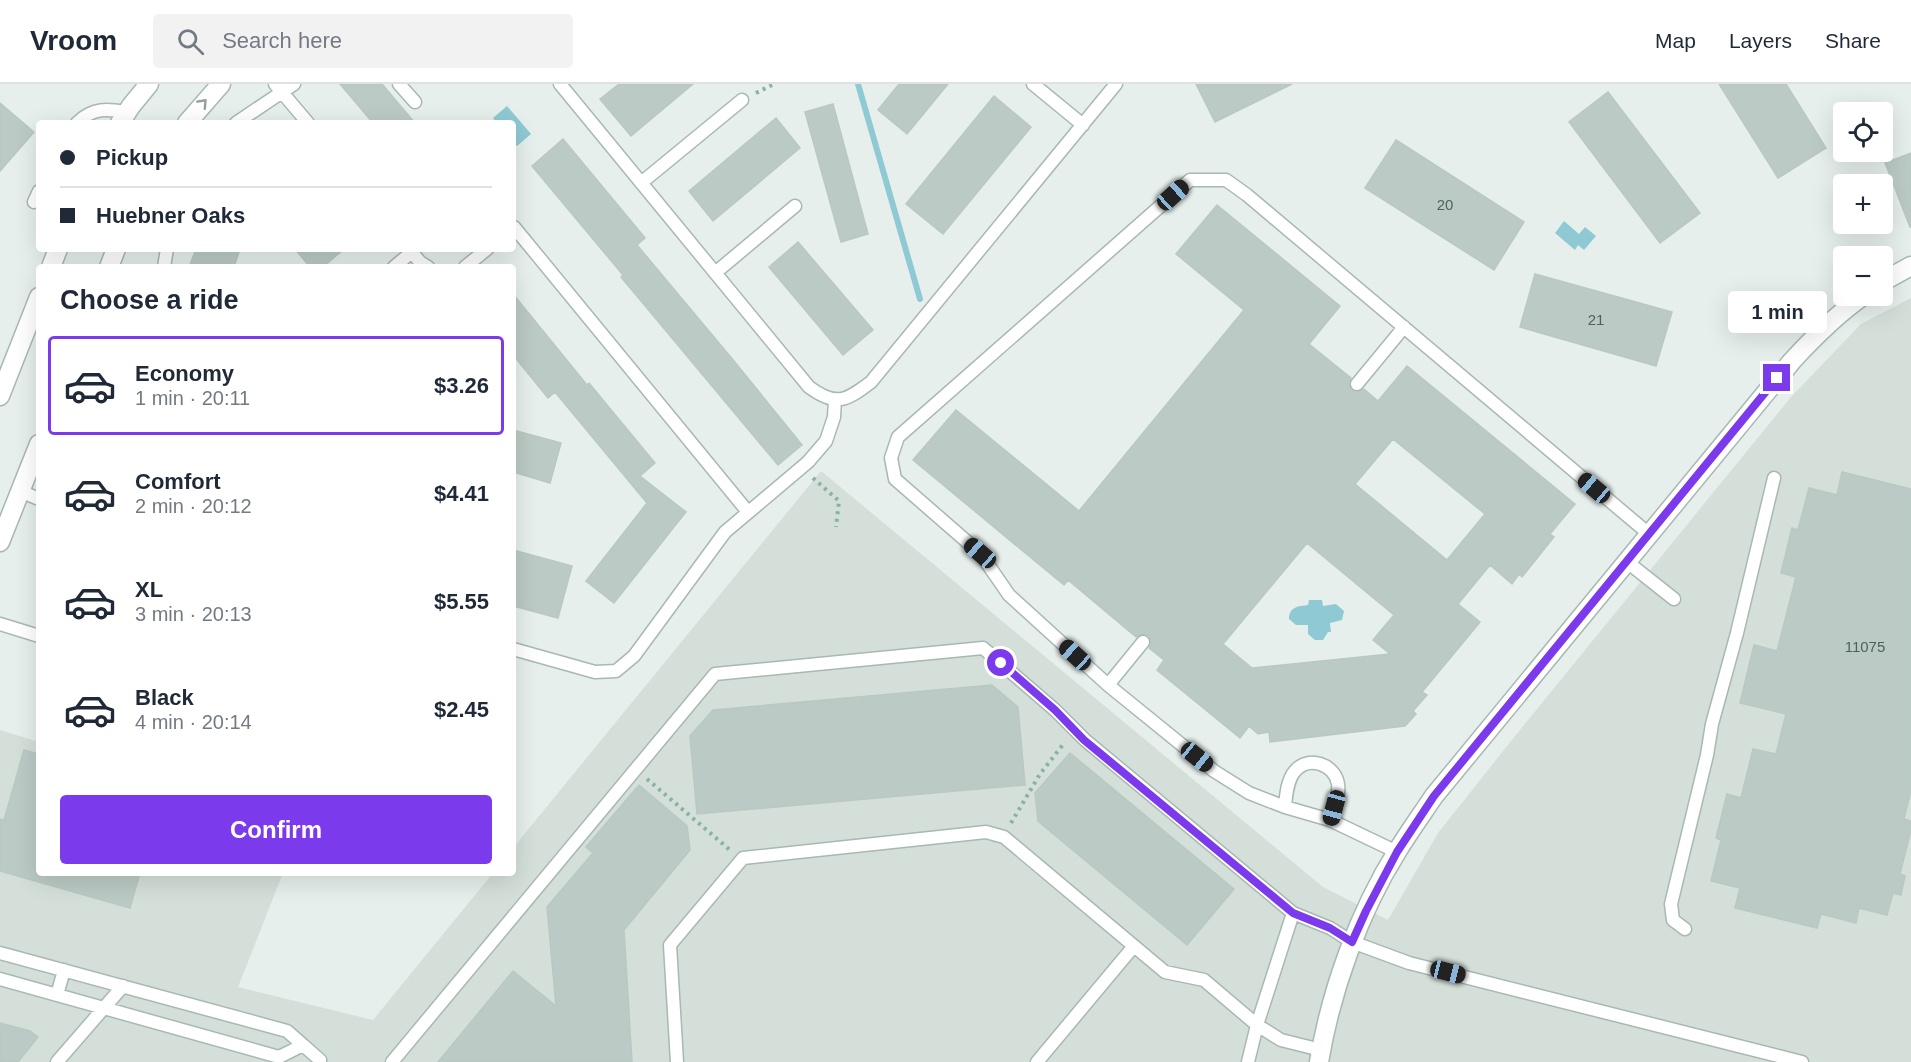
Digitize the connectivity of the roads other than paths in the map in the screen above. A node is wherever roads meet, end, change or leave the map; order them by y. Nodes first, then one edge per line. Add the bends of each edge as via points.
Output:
1 (149, 84) edge
2 (221, 84) edge
3 (294, 84) edge
4 (399, 84) edge
5 (560, 84) edge
6 (1034, 84) edge
7 (1116, 84) edge
8 (278, 88) edge
9 (742, 100) road end
10 (415, 102) dead end
11 (123, 117) edge
12 (79, 120) edge
13 (190, 120) edge
14 (240, 120) edge
15 (305, 120) edge
16 (1083, 125) junction
17 (641, 183) junction
18 (795, 206) dead end
19 (516, 230) edge
20 (410, 252) edge
21 (412, 252) edge
22 (483, 252) edge
23 (397, 264) edge
24 (423, 264) edge
25 (469, 264) edge
26 (1911, 266) edge
27 (715, 273) junction
28 (1893, 276) edge
29 (36, 303) edge
30 (1848, 306) edge
31 (1404, 327) junction
32 (5, 365) edge
33 (1357, 384) dead end
34 (0, 396) edge
35 (835, 400) junction
36 (36, 452) edge
37 (1774, 478) dead end
38 (21, 491) junction
39 (36, 498) edge
40 (748, 512) junction
41 (1649, 534) junction
42 (0, 542) edge
43 (1626, 561) junction
44 (1674, 599) dead end
45 (0, 624) edge
46 (36, 635) edge
47 (1143, 642) dead end
48 (516, 650) edge
49 (1108, 685) junction
50 (1285, 807) junction
51 (1330, 820) junction
52 (1397, 852) junction
53 (1293, 913) junction
54 (1685, 929) dead end
55 (1352, 942) junction
56 (1134, 946) junction
57 (0, 952) edge
58 (64, 970) junction
59 (0, 979) edge
60 (123, 986) junction
61 (57, 995) junction
62 (104, 1008) junction
63 (1257, 1025) junction
64 (303, 1046) junction
65 (1320, 1056) edge
66 (57, 1062) edge
67 (319, 1062) edge
68 (392, 1062) edge
69 (677, 1062) edge
70 (1037, 1062) edge
71 (1248, 1062) edge
72 (1802, 1062) edge

1 - 11 street
13 -> 2 street
3 - 8 lane
4 - 10 lane
5 - 17 lane
6 - 16 lane
7 - 16 lane
8 - 14 lane
8 - 15 lane
9 - 17 lane
11 - 12 lane via 102,109
16 - 35 lane via 871,382 852,397
17 - 27 lane
18 - 27 lane
19 - 40 lane
20 - 23 lane
21 - 24 lane
22 - 25 lane
26 - 28 street
27 - 35 lane via 809,387
29 - 32 street
30 - 41 street via 1792,361
31 - 33 lane
31 - 41 lane
31 - 49 lane via 1226,180 1190,180 898,437 891,458 895,479 980,553 1009,595
32 - 34 street
35 - 40 lane via 826,441
36 - 38 street
37 - 54 lane via 1671,904 1673,920
38 - 39 lane
38 - 42 street
40 - 48 lane via 725,532 634,656 616,671 595,672
41 - 43 street
43 - 44 lane
43 - 52 street via 1434,796
45 - 46 lane
47 - 49 lane
49 - 50 lane via 1214,771 1249,794
50 - 51 lane
50 - 51 lane via 1293,773 1299,766 1316,762 1325,765 1336,778 1338,787
51 - 52 lane
52 - 55 street
53 - 55 lane
53 - 63 lane
53 - 68 lane via 983,648 715,674
55 - 65 street
55 - 72 lane via 1409,963
56 - 63 lane via 1165,972 1204,980
56 - 69 lane via 1004,837 986,832 744,858 670,945
56 - 70 lane
57 - 58 lane
58 - 60 lane
58 - 61 lane
59 - 61 lane
60 - 62 lane
60 - 64 lane via 287,1031
61 - 62 lane
62 - 64 lane via 279,1057
62 - 66 lane
63 - 65 lane
63 - 71 lane
64 - 67 lane

